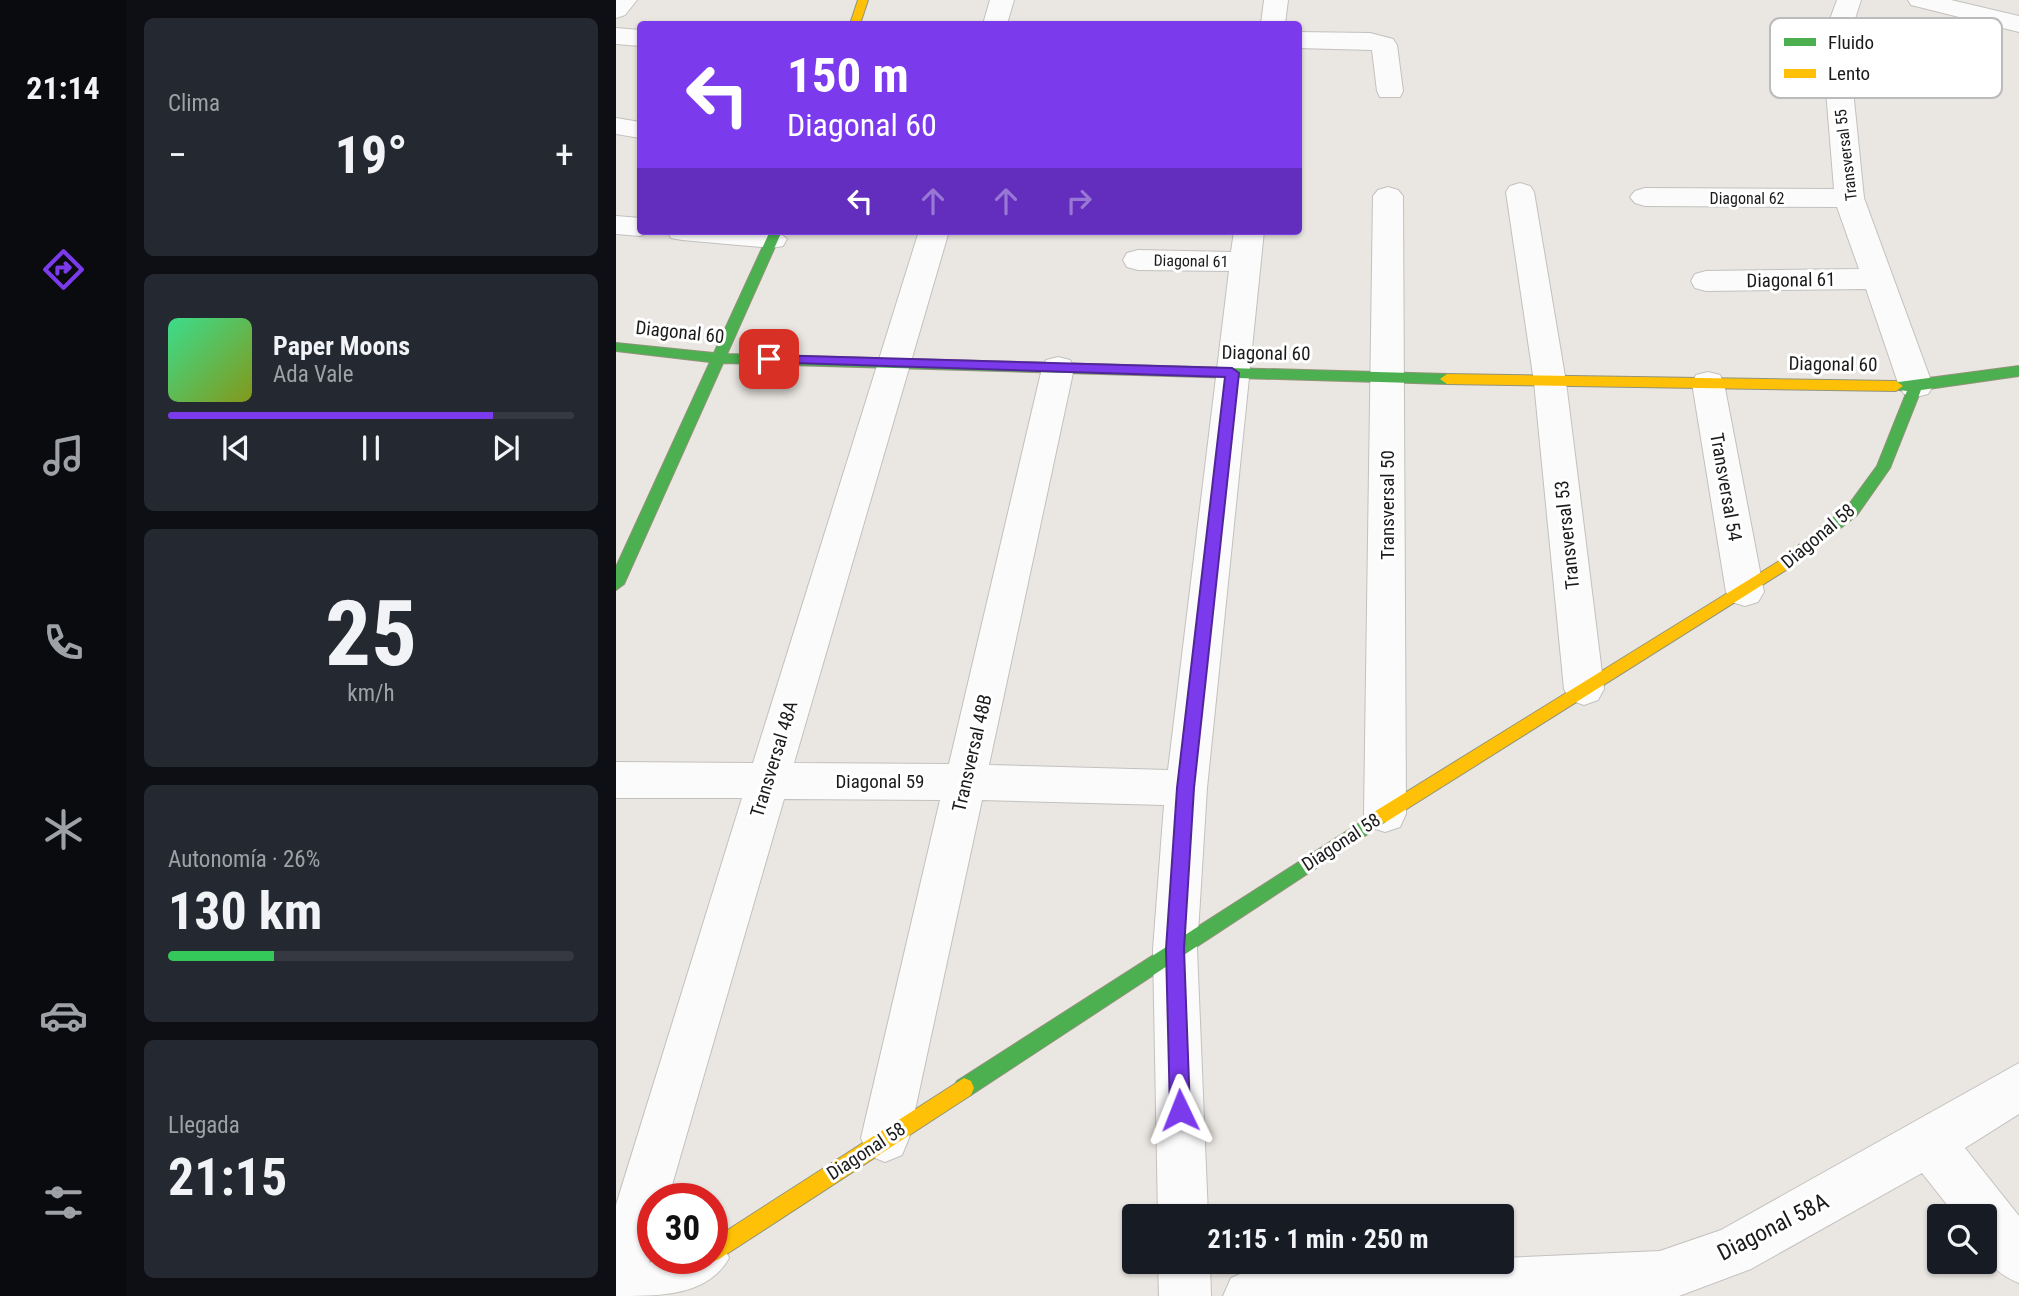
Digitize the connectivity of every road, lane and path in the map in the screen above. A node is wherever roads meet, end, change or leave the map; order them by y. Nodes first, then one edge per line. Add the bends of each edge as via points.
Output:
1 (625, 0) edge
2 (863, 0) edge
3 (1002, 0) edge
4 (1276, 0) edge
5 (1849, 0) edge
6 (1920, 0) edge
7 (616, 10) edge
8 (1843, 18) edge
9 (1994, 18) edge
10 (856, 21) edge
11 (996, 21) edge
12 (1273, 21) edge
13 (616, 36) edge
14 (637, 38) edge
15 (1302, 40) edge
16 (1390, 91) dead end
17 (1840, 98) edge
18 (616, 126) edge
19 (637, 130) edge
20 (1520, 192) dead end
21 (1388, 196) dead end
22 (1646, 197) dead end
23 (1849, 198) junction
24 (616, 225) edge
25 (637, 227) edge
26 (774, 235) edge
27 (933, 235) edge
28 (1247, 246) edge
29 (1138, 260) dead end
30 (1877, 279) junction
31 (1706, 281) dead end
32 (616, 347) edge
33 (719, 358) junction
34 (893, 362) junction
35 (1058, 368) junction
36 (2019, 371) edge
37 (1232, 373) junction
38 (1388, 376) junction
39 (1550, 382) junction
40 (1708, 383) junction
41 (1916, 386) junction
42 (616, 583) edge
43 (1745, 592) junction
44 (1584, 689) junction
45 (616, 780) edge
46 (768, 781) junction
47 (965, 782) junction
48 (1186, 788) junction
49 (1385, 814) junction
50 (1175, 949) junction
51 (2019, 1087) edge
52 (886, 1138) junction
53 (1929, 1142) junction
54 (1183, 1204) edge
55 (728, 1242) edge
56 (2019, 1257) edge
57 (679, 1274) edge
58 (1184, 1274) edge
59 (616, 1288) edge
60 (645, 1296) edge
61 (1185, 1296) edge
62 (1249, 1296) edge

1 - 7 street
2 - 10 street
3 - 11 street
4 - 12 street
5 - 8 street, Transversal 55
6 - 9 street
13 - 14 street
15 - 16 street via 1384,45
17 - 23 street, Transversal 55
18 - 19 street
20 - 39 street
21 - 38 street, Transversal 50
22 - 23 street, Diagonal 62
23 - 30 street, Transversal 55
24 - 25 street
26 - 33 street
27 - 34 street, Transversal 48A
28 - 29 street, Diagonal 61
28 - 37 street
30 - 31 street, Diagonal 61
30 - 41 street, Transversal 55
32 - 33 street, Diagonal 60
33 - 34 street, Diagonal 60
33 - 42 street
34 - 35 street, Diagonal 60
34 - 46 street, Transversal 48A
35 - 37 street, Diagonal 60
35 - 47 street, Transversal 48B
36 - 41 street
37 - 38 street, Diagonal 60
37 - 48 street
38 - 39 street, Diagonal 60
38 - 49 street, Transversal 50
39 - 40 street, Diagonal 60
39 - 44 street, Transversal 53
40 - 41 street, Diagonal 60
40 - 43 street, Transversal 54
41 - 43 street, Diagonal 58 via 1883,468 1852,511 1807,550
43 - 44 street, Diagonal 58
44 - 49 street, Diagonal 58
45 - 46 street, Diagonal 59
46 - 47 street, Diagonal 59
46 - 59 street, Transversal 48A
47 - 48 street, Diagonal 59
47 - 52 street, Transversal 48B
48 - 50 street
49 - 50 street, Diagonal 58
50 - 52 street, Diagonal 58
50 - 54 street
51 - 53 street, Diagonal 58A
52 - 55 street, Diagonal 58
53 - 56 street
53 - 62 street, Diagonal 58A via 1733,1251 1660,1277
57 - 60 street
58 - 61 street

